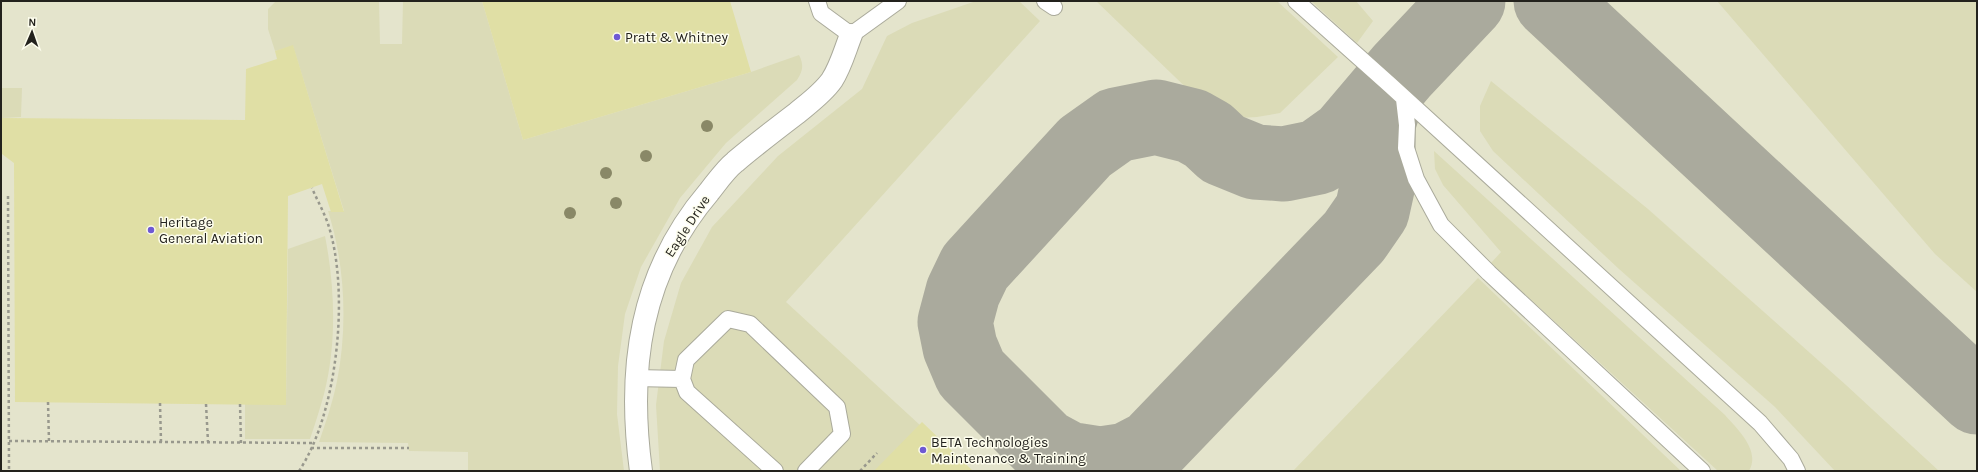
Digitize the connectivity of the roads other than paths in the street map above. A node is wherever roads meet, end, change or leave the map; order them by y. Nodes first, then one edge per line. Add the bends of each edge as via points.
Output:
1 (817, 1) edge
2 (898, 1) edge
3 (1296, 1) edge
4 (851, 35) junction
5 (1404, 99) junction
6 (635, 378) junction
7 (682, 379) junction
8 (641, 471) edge
9 (775, 471) edge
10 (806, 471) edge
11 (1702, 471) edge
12 (1797, 471) edge

1 - 4 lane via 821,13
2 - 4 lane
3 - 5 lane
4 - 6 street, Eagle Drive via 832,81 817,97 733,163 680,230 654,285 645,315
5 - 11 lane via 1406,148 1416,179 1441,225
5 - 12 lane via 1760,423 1791,459
6 - 7 lane
6 - 8 street, Eagle Drive via 635,412
7 - 9 lane via 687,392
7 - 10 lane via 686,360 728,319 750,324 837,407 842,434

